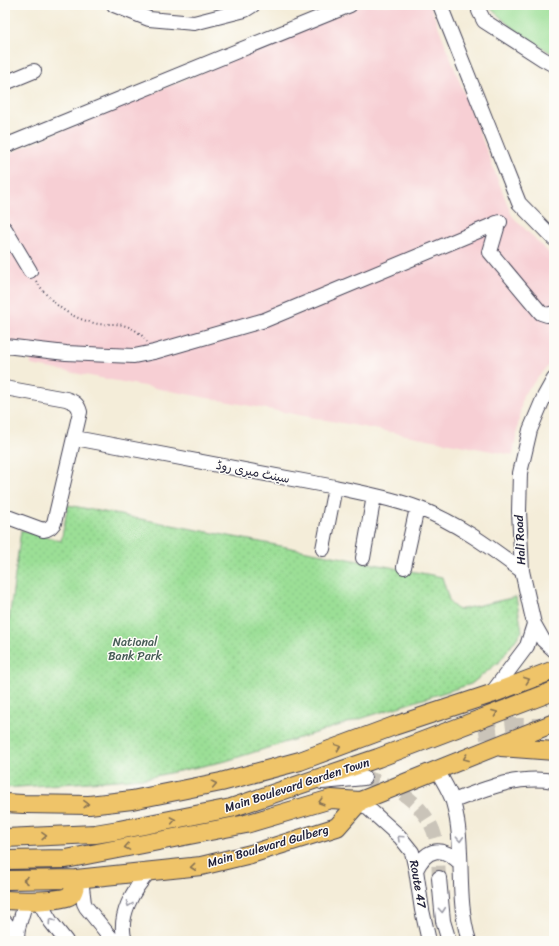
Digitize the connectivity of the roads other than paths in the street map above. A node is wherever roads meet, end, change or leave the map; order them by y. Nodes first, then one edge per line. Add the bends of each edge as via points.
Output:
1 (114, 5) edge
2 (253, 5) edge
3 (350, 5) edge
4 (440, 5) edge
5 (479, 5) edge
6 (554, 65) edge
7 (34, 71) dead end
8 (5, 83) edge
9 (5, 146) edge
10 (5, 229) edge
11 (554, 239) edge
12 (30, 271) road end
13 (554, 313) edge
14 (5, 346) edge
15 (554, 380) edge
16 (5, 388) edge
17 (75, 438) junction
18 (335, 487) junction
19 (374, 496) junction
20 (417, 508) junction
21 (5, 516) edge
22 (323, 549) dead end
23 (363, 558) dead end
24 (404, 567) dead end
25 (522, 571) junction
26 (534, 624) junction
27 (554, 650) edge
28 (554, 670) edge
29 (554, 691) edge
30 (490, 694) junction
31 (554, 723) edge
32 (479, 731) tunnel mouth
33 (496, 746) junction
34 (554, 751) edge
35 (378, 758) junction
36 (437, 770) junction
37 (364, 778) tunnel mouth
38 (554, 781) edge
39 (304, 784) junction
40 (360, 801) junction
41 (453, 801) junction
42 (5, 803) edge
43 (23, 804) junction
44 (5, 807) edge
45 (5, 838) edge
46 (5, 860) edge
47 (460, 863) junction
48 (416, 870) junction
49 (150, 871) junction
50 (440, 878) tunnel mouth
51 (78, 879) junction
52 (5, 880) edge
53 (5, 900) edge
54 (32, 900) junction
55 (5, 922) edge
56 (18, 939) edge
57 (66, 941) edge
58 (114, 941) edge
59 (125, 941) edge
60 (429, 941) edge
61 (449, 941) edge
62 (469, 941) edge

1 - 2 street via 149,18 194,23 245,10
3 - 9 street
4 - 11 street via 519,203
5 - 6 street via 478,11 484,21
7 - 8 street
10 - 12 street
13 - 14 street via 547,316 541,313 490,252 498,223 265,320 154,352 134,356 110,356
15 - 25 street, Hali Road via 530,430 520,473
16 - 17 street via 74,401 80,412
17 - 18 street, سینٹ میری روڈ
17 - 21 street via 51,527 43,530
18 - 19 street, سینٹ میری روڈ
18 - 22 street
19 - 20 street, سینٹ میری روڈ
19 - 23 street
20 - 24 street
20 - 25 street, سینٹ میری روڈ via 483,542
25 - 26 street, Hali Road
26 - 27 street via 543,640
26 - 30 street via 527,646
30 -> 28 main road
35 -> 29 main road, Main Boulevard Garden Town
43 -> 30 main road via 88,805 132,800 221,782 300,761
31 - 33 main road, Main Boulevard Gulberg
32 - 35 main road
33 - 34 main road
33 -> 36 main road, Main Boulevard Gulberg
35 - 39 main road, Main Boulevard Garden Town
36 - 40 main road, Main Boulevard Gulberg
36 - 41 street
37 - 39 street
38 - 41 street via 540,778 511,780
45 -> 39 main road, Main Boulevard Garden Town via 119,830 232,808
40 -> 46 main road, Main Boulevard Garden Town via 331,799 246,824 66,859
48 -> 40 street, Route 47 via 412,852 406,844
40 -> 49 main road, Main Boulevard Gulberg via 337,826 251,854 201,866
41 -> 47 street via 460,836
42 - 43 main road
43 - 44 main road
47 - 48 street via 444,852 435,851 421,859
47 - 62 street via 464,925
48 - 60 street, Route 47
49 - 51 main road, Main Boulevard Gulberg
49 -> 59 street via 129,901 122,933
50 -> 61 street via 443,921
51 -> 52 main road, Main Boulevard Gulberg
51 - 54 main road via 71,896
51 - 58 street via 86,907
53 - 54 main road
54 - 56 street via 18,928
57 -> 54 street
55 - 56 street

